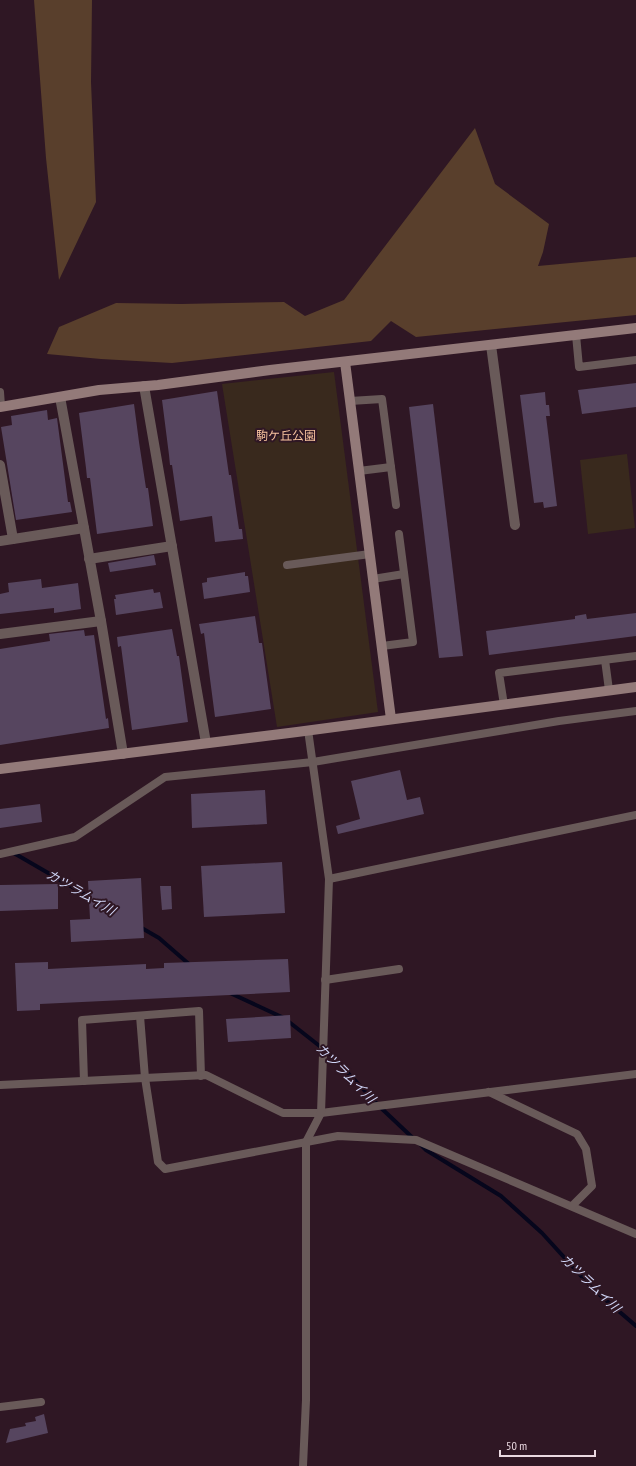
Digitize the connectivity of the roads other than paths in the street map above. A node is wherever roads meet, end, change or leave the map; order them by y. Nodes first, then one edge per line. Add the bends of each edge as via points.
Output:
1 (636, 328) edge
2 (576, 335) junction
3 (491, 345) junction
4 (636, 360) edge
5 (345, 362) junction
6 (144, 386) junction
7 (0, 392) edge
8 (60, 397) junction
9 (350, 401) junction
10 (1, 406) edge
11 (0, 465) edge
12 (391, 468) junction
13 (359, 471) junction
14 (396, 505) dead end
15 (515, 525) dead end
16 (84, 528) junction
17 (399, 534) dead end
18 (14, 539) junction
19 (0, 541) edge
20 (172, 546) junction
21 (370, 554) junction
22 (90, 559) junction
23 (287, 565) dead end
24 (404, 574) junction
25 (373, 579) junction
26 (101, 621) junction
27 (0, 634) edge
28 (382, 646) junction
29 (636, 656) edge
30 (605, 660) junction
31 (636, 687) edge
32 (609, 690) junction
33 (504, 705) junction
34 (636, 711) edge
35 (391, 720) junction
36 (308, 730) junction
37 (206, 743) junction
38 (123, 754) junction
39 (313, 762) junction
40 (0, 769) edge
41 (636, 815) edge
42 (0, 854) edge
43 (329, 879) junction
44 (399, 969) dead end
45 (325, 980) junction
46 (140, 1016) junction
47 (636, 1074) edge
48 (201, 1076) junction
49 (145, 1078) junction
50 (84, 1081) junction
51 (0, 1085) edge
52 (489, 1092) junction
53 (321, 1113) junction
54 (306, 1142) junction
55 (572, 1206) junction
56 (636, 1234) edge
57 (41, 1402) dead end
58 (0, 1407) edge
59 (303, 1466) edge

1 - 2 street
2 - 3 street
2 - 4 lane via 579,366
3 - 5 street
3 - 15 street
5 - 6 street
5 - 9 street
6 - 8 street
6 - 20 street
7 - 10 lane
8 - 10 street
8 - 16 street
9 - 12 lane via 382,399
9 - 13 street
11 - 18 street
12 - 13 lane
12 - 14 lane
13 - 21 street
16 - 18 street
16 - 22 street
17 - 24 lane
18 - 19 street
20 - 22 street
20 - 37 street
21 - 23 lane
21 - 25 street
22 - 26 street
24 - 25 lane
24 - 28 lane via 413,642
25 - 28 street
26 - 27 street
26 - 38 street
28 - 35 street
29 - 30 lane
30 - 32 lane
30 - 33 lane via 499,673
31 - 32 street
32 - 33 street
33 - 35 street
34 - 39 lane via 559,721
35 - 36 street
36 - 37 street
36 - 39 lane
37 - 38 street
38 - 40 street
39 - 42 lane via 165,777 75,838
39 - 43 lane
41 - 43 lane
43 - 45 lane
44 - 45 lane
45 - 53 lane
46 - 48 lane via 199,1011
46 - 49 lane
46 - 50 lane via 82,1020
47 - 52 lane
48 - 49 lane
48 - 53 lane via 206,1075 283,1113
49 - 50 lane
49 - 54 lane via 158,1162 165,1169
50 - 51 lane
52 - 53 lane
52 - 55 lane via 577,1134 586,1149 592,1186
53 - 54 lane
54 - 55 lane via 338,1136 416,1140
54 - 59 lane via 306,1400
55 - 56 lane
57 - 58 lane

